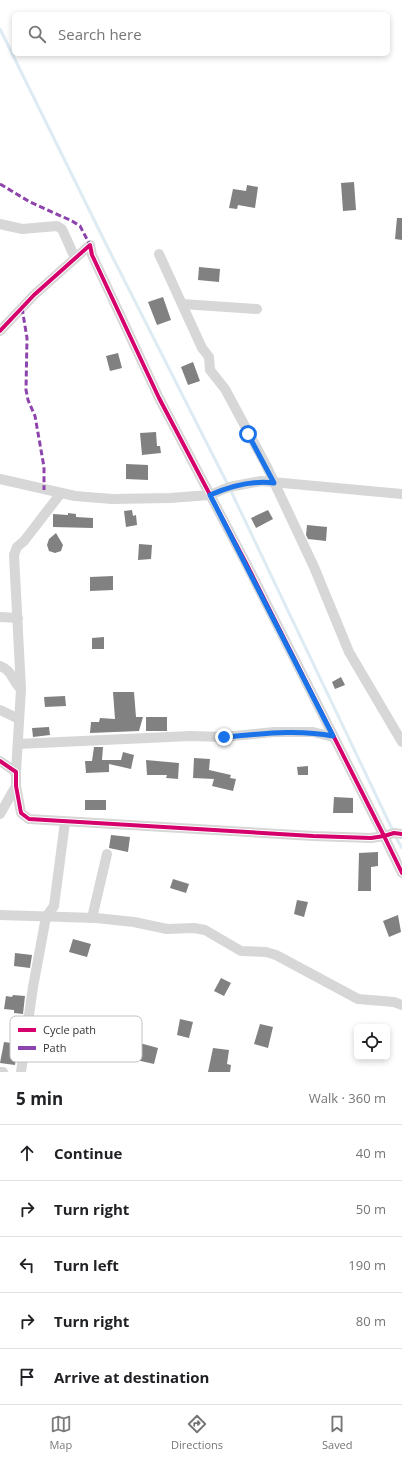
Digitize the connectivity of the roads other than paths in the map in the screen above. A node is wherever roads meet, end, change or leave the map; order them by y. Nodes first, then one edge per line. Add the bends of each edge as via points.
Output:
1 (0, 224) edge
2 (159, 254) dead end
3 (75, 258) junction
4 (182, 304) junction
5 (257, 309) dead end
6 (0, 331) edge
7 (0, 479) edge
8 (274, 483) junction
9 (61, 493) junction
10 (402, 494) edge
11 (210, 495) junction
12 (0, 616) edge
13 (18, 618) junction
14 (0, 666) edge
15 (21, 689) junction
16 (0, 710) edge
17 (19, 719) junction
18 (333, 736) junction
19 (402, 742) edge
20 (18, 744) junction
21 (0, 761) edge
22 (16, 772) junction
23 (16, 786) junction
24 (0, 814) edge
25 (65, 822) junction
26 (402, 834) edge
27 (384, 836) junction
28 (107, 854) dead end
29 (402, 873) edge
30 (0, 916) edge
31 (46, 917) junction
32 (92, 918) junction
33 (402, 1005) edge
34 (29, 1016) edge
35 (22, 1062) edge
36 (21, 1072) edge

1 - 3 street via 22,229 57,226 62,229
2 - 4 street
3 - 6 street via 34,295
3 - 11 street via 90,245 92,255 159,398
4 - 5 street
4 - 8 street via 202,348 209,357 210,370 225,389
7 - 9 street
8 - 10 street
8 - 11 street via 261,481 229,487
8 - 19 street via 314,567 349,652
9 - 11 street via 112,499
9 - 13 street via 14,554
11 - 18 street
12 - 13 street
13 - 15 street
14 - 15 street via 7,668
15 - 17 street
16 - 17 street
17 - 20 street
18 - 20 street via 313,732 274,732 224,737 190,736
18 - 27 street
20 - 22 street
21 - 22 street
22 - 23 street
23 - 24 street
23 - 25 street via 22,813 29,819
25 - 27 street via 313,836
25 - 31 street via 54,906
26 - 27 street
27 - 29 street
28 - 32 street
30 - 31 street
31 - 32 street
31 - 34 street
32 - 33 street via 134,922 167,929 205,930 241,951 276,955 358,999
35 - 36 street

